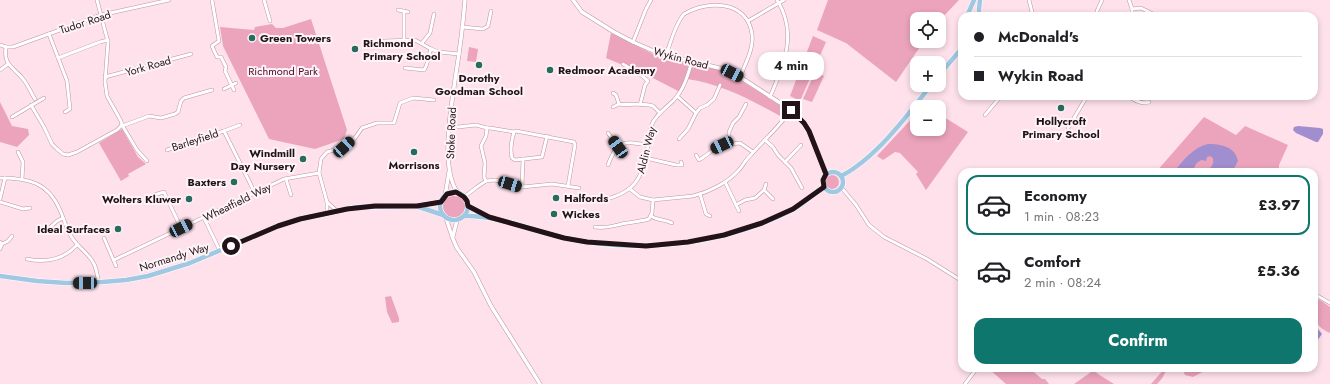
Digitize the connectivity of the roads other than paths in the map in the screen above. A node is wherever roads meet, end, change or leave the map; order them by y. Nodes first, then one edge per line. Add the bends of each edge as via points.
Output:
1 (97, 0) edge
2 (169, 0) edge
3 (212, 0) edge
4 (264, 0) edge
5 (465, 0) edge
6 (573, 0) edge
7 (651, 0) edge
8 (784, 0) edge
9 (974, 0) edge
10 (980, 0) edge
11 (1030, 0) edge
12 (1102, 0) edge
13 (1129, 0) edge
14 (151, 2) edge
15 (704, 2) dead end
16 (726, 2) dead end
17 (778, 2) edge
18 (1132, 9) joint
19 (398, 10) dead end
20 (404, 11) junction
21 (491, 11) dead end
22 (1098, 11) dead end
23 (408, 12) dead end
24 (969, 12) edge
25 (979, 12) edge
26 (1032, 12) edge
27 (1149, 12) edge
28 (434, 14) dead end
29 (101, 15) junction
30 (270, 21) dead end
31 (748, 21) junction
32 (462, 27) junction
33 (49, 34) junction
34 (108, 40) junction
35 (404, 40) junction
36 (384, 41) dead end
37 (633, 42) junction
38 (422, 43) junction
39 (0, 45) edge
40 (6, 47) junction
41 (431, 49) junction
42 (958, 53) edge
43 (191, 54) dead end
44 (459, 54) junction
45 (666, 55) junction
46 (58, 58) junction
47 (692, 61) junction
48 (8, 64) junction
49 (623, 64) dead end
50 (946, 67) edge
51 (405, 68) dead end
52 (0, 70) edge
53 (105, 77) junction
54 (740, 77) junction
55 (236, 83) dead end
56 (232, 85) junction
57 (720, 85) dead end
58 (224, 89) dead end
59 (212, 90) dead end
60 (234, 90) dead end
61 (925, 92) edge
62 (613, 93) dead end
63 (677, 96) junction
64 (770, 97) junction
65 (44, 98) dead end
66 (35, 99) dead end
67 (434, 100) dead end
68 (998, 100) edge
69 (1085, 100) edge
70 (1134, 100) edge
71 (1149, 102) dead end
72 (619, 104) junction
73 (31, 105) junction
74 (640, 105) junction
75 (613, 107) dead end
76 (748, 109) dead end
77 (791, 110) junction
78 (65, 112) dead end
79 (660, 113) junction
80 (696, 113) junction
81 (985, 115) dead end
82 (12, 117) dead end
83 (457, 123) dead end
84 (122, 125) junction
85 (240, 125) dead end
86 (458, 127) junction
87 (487, 128) junction
88 (1068, 128) dead end
89 (224, 131) junction
90 (456, 131) dead end
91 (514, 132) junction
92 (608, 133) dead end
93 (547, 136) junction
94 (679, 139) dead end
95 (765, 140) junction
96 (729, 144) junction
97 (648, 145) junction
98 (801, 145) dead end
99 (618, 147) junction
100 (167, 150) dead end
101 (18, 152) dead end
102 (753, 152) junction
103 (696, 155) dead end
104 (646, 158) junction
105 (523, 159) junction
106 (699, 160) junction
107 (147, 161) dead end
108 (693, 162) dead end
109 (785, 162) junction
110 (686, 164) dead end
111 (608, 165) dead end
112 (450, 171) junction
113 (320, 173) junction
114 (826, 174) junction
115 (841, 176) junction
116 (0, 178) edge
117 (5, 178) junction
118 (22, 179) junction
119 (286, 179) junction
120 (486, 181) junction
121 (725, 182) junction
122 (766, 184) dead end
123 (568, 186) junction
124 (522, 187) junction
125 (824, 187) junction
126 (841, 187) junction
127 (579, 188) dead end
128 (802, 188) dead end
129 (630, 189) junction
130 (764, 190) junction
131 (255, 193) junction
132 (458, 193) junction
133 (700, 194) junction
134 (154, 195) dead end
135 (291, 195) dead end
136 (444, 196) junction
137 (464, 197) junction
138 (773, 199) dead end
139 (0, 200) edge
140 (653, 200) junction
141 (598, 201) dead end
142 (327, 202) junction
143 (441, 202) junction
144 (736, 205) junction
145 (417, 206) junction
146 (468, 206) junction
147 (30, 208) dead end
148 (336, 211) junction
149 (739, 211) dead end
150 (327, 213) junction
151 (444, 216) junction
152 (464, 216) junction
153 (651, 216) junction
154 (710, 216) dead end
155 (489, 217) junction
156 (63, 218) junction
157 (204, 218) junction
158 (457, 220) junction
159 (672, 223) dead end
160 (595, 227) dead end
161 (181, 228) junction
162 (45, 232) dead end
163 (12, 236) dead end
164 (104, 238) dead end
165 (453, 239) junction
166 (1, 243) edge
167 (77, 245) junction
168 (0, 249) edge
169 (220, 251) junction
170 (27, 259) dead end
171 (114, 260) junction
172 (116, 266) dead end
173 (0, 276) edge
174 (958, 279) edge
175 (99, 282) junction
176 (1318, 296) edge
177 (1330, 303) edge
178 (973, 372) edge
179 (540, 384) edge
180 (965, 384) edge

1 - 29 street
2 - 14 street, Tudor Road
3 - 56 street via 219,41 212,46 217,57 221,57 226,66 225,71
4 - 30 street
5 - 32 street, Stoke Road
6 - 37 street, Wykin Road via 587,16
7 - 37 street
8 - 17 street
9 - 24 main road
10 - 25 main road
11 - 26 street
12 - 22 street
13 - 18 street
14 - 29 street, Tudor Road
15 - 45 street via 683,15
16 - 31 street via 738,8
17 - 31 street
17 - 64 street via 786,19 788,41 784,62
18 - 27 street via 1141,8
19 - 20 street
20 - 23 street
20 - 35 street
21 - 32 street via 488,26 484,29
28 - 38 street via 430,33
29 - 33 street, Tudor Road
29 - 34 street
31 - 54 street via 752,40 750,53
32 - 44 street, Stoke Road
33 - 40 street, Tudor Road via 17,46
33 - 46 street
34 - 46 street
34 - 53 street
35 - 36 street
35 - 38 street
37 - 45 street, Wykin Road
38 - 41 street
39 - 40 street
40 - 48 street via 5,57
41 - 44 street
41 - 51 street via 424,70
42 - 50 main road
43 - 53 street, York Road
44 - 112 street, Stoke Road via 450,122
45 - 47 street, Wykin Road
46 - 78 street via 68,84 70,109
47 - 54 street, Wykin Road via 723,69
47 - 63 street, Aldin Way via 687,79
48 - 52 street
48 - 66 street via 24,80
49 - 74 street via 648,81
53 - 84 street via 107,96
54 - 64 street, Wykin Road
55 - 56 street
56 - 58 street
56 - 60 street
57 - 80 street via 714,99
59 - 84 street via 184,98 175,114 161,118 149,116
61 - 115 main road via 891,135 859,165
62 - 72 street
63 - 79 street, Aldin Way
63 - 80 street
64 - 77 street, Wykin Road
65 - 73 street
67 - 113 street via 413,98 400,103 394,123 377,122 362,128 344,147 327,152 321,159
68 - 81 street
69 - 88 street
70 - 71 street via 1146,104
72 - 74 street
72 - 75 street
73 - 82 street
73 - 84 street via 49,138 63,154 77,152
74 - 79 street via 652,106
76 - 96 street via 745,106 733,123 729,132
77 - 95 street
77 - 114 street, Wykin Road via 809,131
79 - 97 street, Aldin Way via 653,122
80 - 94 street via 688,129
83 - 86 street
84 - 107 street
85 - 89 street, Barleyfield
86 - 87 street via 476,125
86 - 90 street
87 - 91 street
87 - 120 street via 481,146
89 - 100 street, Barleyfield
89 - 131 street, Barleyfield
91 - 93 street
91 - 105 street via 510,146 512,158
92 - 99 street
93 - 105 street via 542,157
93 - 123 street via 575,143
95 - 102 street
95 - 109 street
96 - 102 street via 740,143
96 - 106 street via 715,148
97 - 99 street via 631,142
97 - 104 street, Aldin Way
98 - 109 street
99 - 111 street
101 - 118 street via 23,162
102 - 121 street
103 - 106 street
104 - 110 street via 676,165
104 - 129 street, Aldin Way via 641,175
105 - 124 street
106 - 108 street
109 - 128 street
112 - 132 street, Stoke Road
112 - 136 street, Stoke Road
113 - 119 street, Wheatfield Way
113 - 142 street
114 - 115 main road via 836,172
114 - 125 main road via 823,180
115 - 126 main road
116 - 117 street
117 - 118 street
117 - 139 street
118 - 156 street via 38,185 49,193
119 - 131 street, Wheatfield Way
119 - 135 street
120 - 124 street via 501,181
120 - 137 street
121 - 133 street
121 - 144 street
122 - 130 street
123 - 124 street via 548,184
123 - 127 street
125 - 126 main road via 831,192
125 - 155 main road via 793,209 762,223 724,235 646,246 564,238
126 - 174 street via 869,225 884,237
129 - 140 street via 640,197
129 - 141 street, Aldin Way via 617,197
130 - 138 street
130 - 144 street via 756,198
131 - 157 street, Wheatfield Way
132 - 136 main road via 452,192
132 - 137 main road
133 - 140 street
133 - 154 street via 704,216
134 - 161 street via 164,192
136 - 143 main road
137 - 146 main road
139 - 147 street via 23,209
140 - 153 street
142 - 148 street
142 - 150 street
143 - 145 main road, Normandy Way
143 - 151 main road
144 - 149 street
145 - 148 main road, Normandy Way via 358,207
145 - 151 main road, Normandy Way
146 - 152 main road
146 - 155 main road
148 - 150 main road, Normandy Way
150 - 169 main road, Normandy Way via 278,226
151 - 158 main road
151 - 165 street
152 - 155 main road
152 - 158 main road
153 - 159 street
153 - 160 street via 649,219 612,227
156 - 162 street
156 - 167 street
157 - 161 street, Wheatfield Way
157 - 169 street
158 - 165 street
161 - 171 street, Wheatfield Way
163 - 166 street via 8,241
164 - 171 street
165 - 179 street
166 - 168 street
167 - 170 street via 66,255 54,260 37,262
167 - 175 street via 94,263
169 - 175 main road, Normandy Way via 148,276
171 - 172 street
173 - 175 main road, Normandy Way via 66,283
176 - 177 street
178 - 180 street

